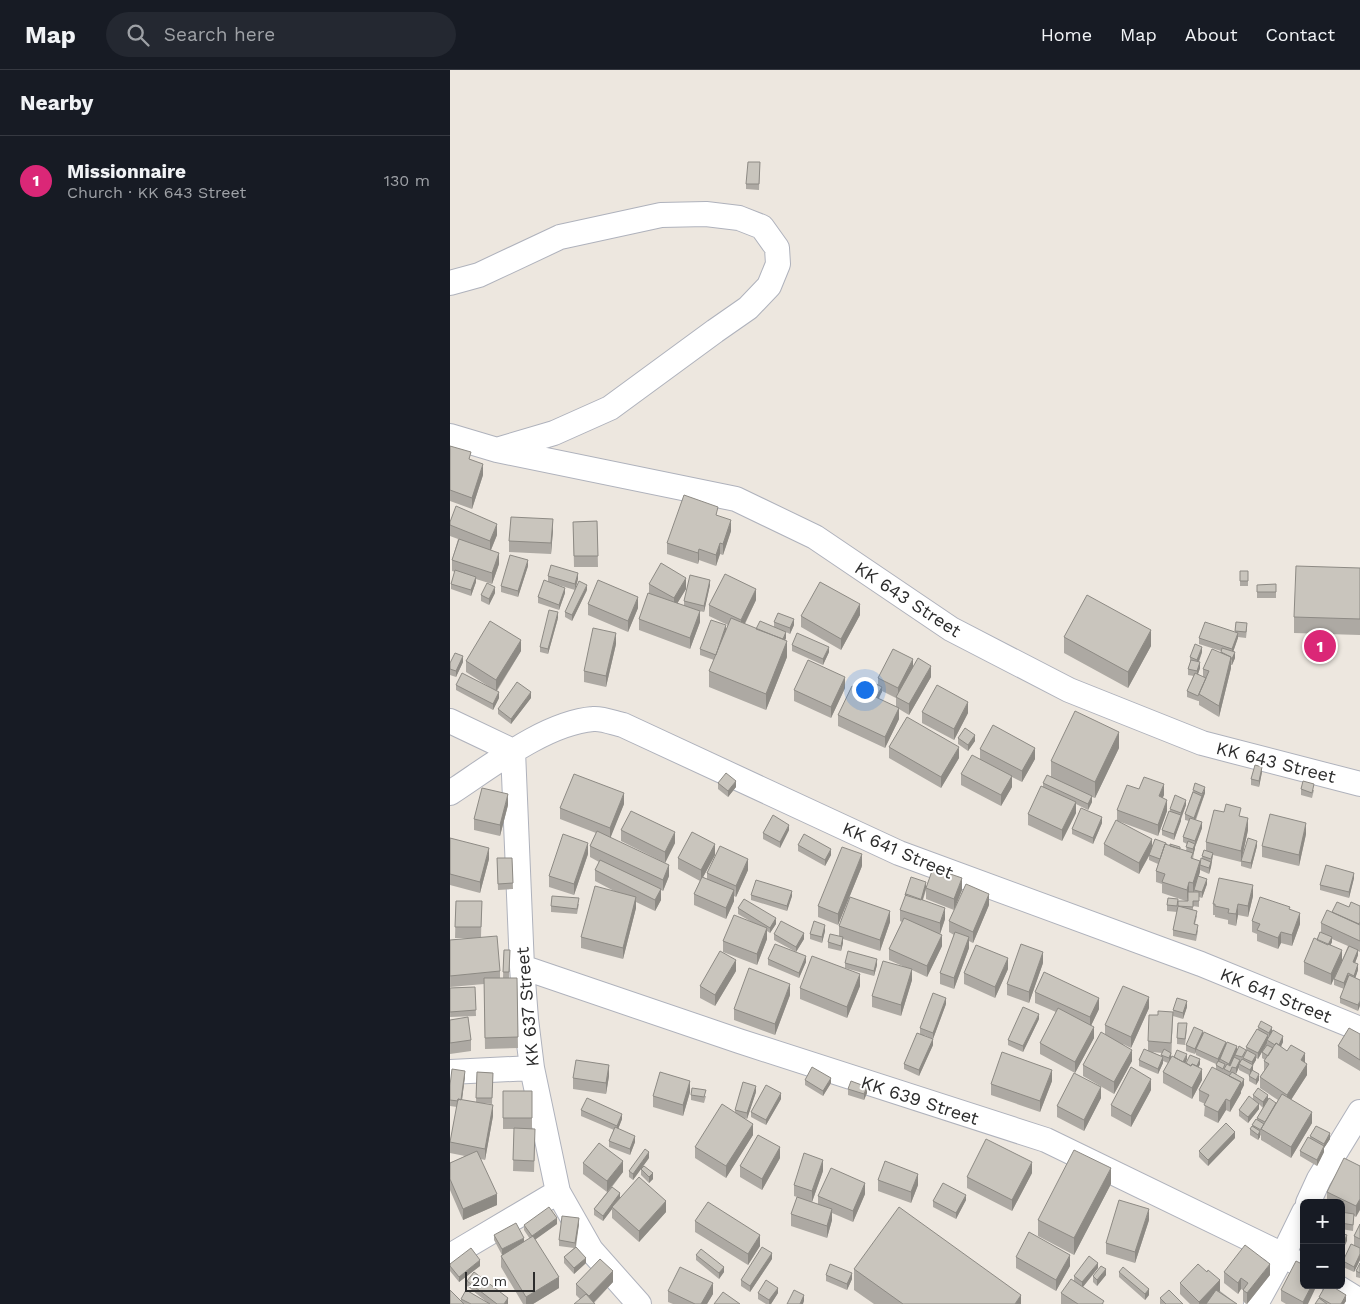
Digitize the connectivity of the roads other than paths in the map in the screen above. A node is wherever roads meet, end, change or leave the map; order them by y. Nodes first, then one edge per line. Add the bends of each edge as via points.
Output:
1 (450, 283) edge
2 (450, 436) edge
3 (497, 450) junction
4 (450, 721) edge
5 (513, 751) junction
6 (1360, 784) edge
7 (450, 793) edge
8 (522, 966) junction
9 (1360, 1029) edge
10 (532, 1068) junction
11 (450, 1072) edge
12 (1360, 1112) edge
13 (558, 1192) junction
14 (1310, 1199) edge
15 (1300, 1220) edge
16 (1283, 1255) junction
17 (450, 1256) edge
18 (1300, 1265) edge
19 (1341, 1289) edge
20 (1360, 1300) edge
21 (639, 1304) edge
22 (1256, 1304) edge

1 - 3 street via 479,275 560,236 661,215 706,214 739,218 762,227 777,248 778,264 769,286 748,308 610,408 554,433
2 - 3 street, KK 643 Street
3 - 6 street, KK 643 Street via 736,499 815,537 951,629 1068,690 1202,743
4 - 5 street
5 - 7 street, KK 641 Street
5 - 8 street, KK 637 Street
5 - 9 street, KK 641 Street via 558,727 594,718 623,725 899,853 1201,964
8 - 10 street, KK 637 Street
8 - 16 street, KK 639 Street via 739,1041 1046,1140
10 - 11 street
10 - 13 street, KK 637 Street
12 - 14 street
13 - 17 street
13 - 21 street, KK 637 Street via 591,1250
15 - 16 street
16 - 18 street, KK 639 Street
16 - 22 street
19 - 20 street

